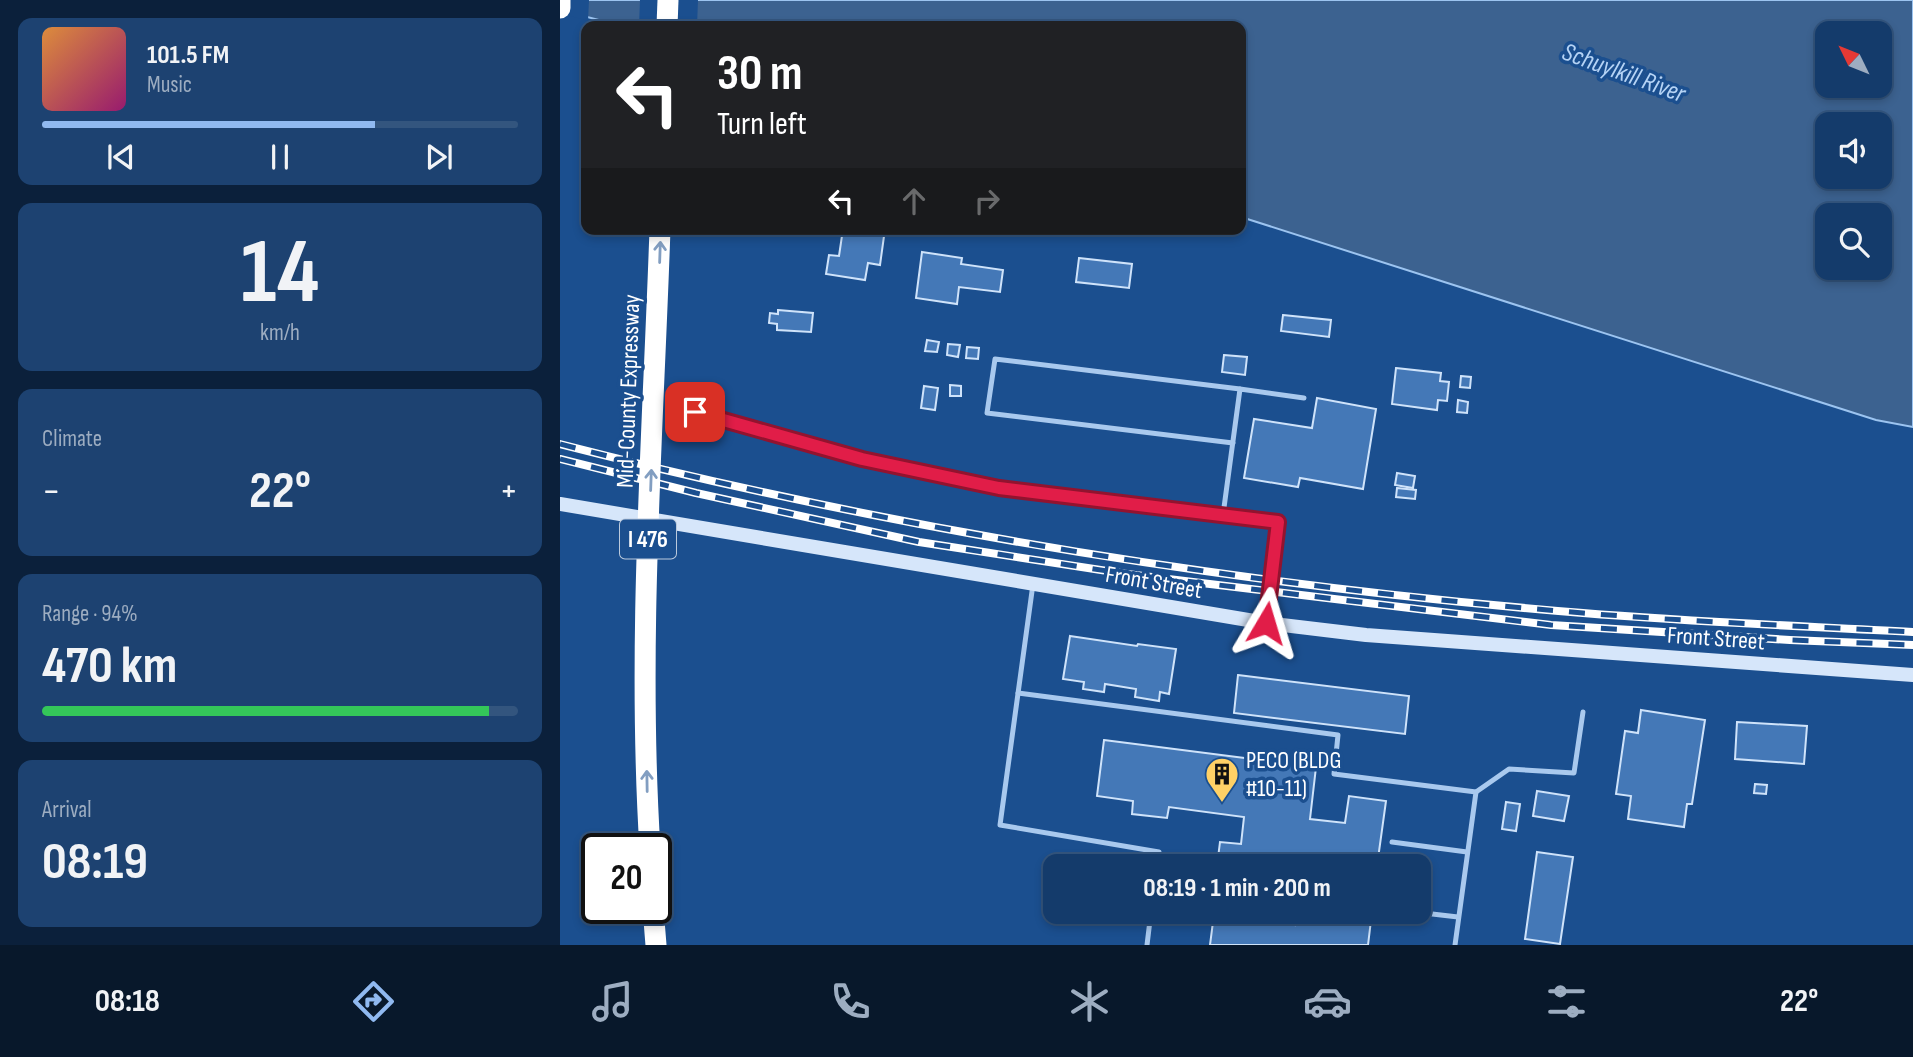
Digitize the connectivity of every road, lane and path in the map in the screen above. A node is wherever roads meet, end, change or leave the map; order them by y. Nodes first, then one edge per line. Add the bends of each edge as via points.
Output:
1 (560, 0) edge
2 (668, 0) edge
3 (560, 8) edge
4 (667, 21) edge
5 (660, 235) edge
6 (1240, 389) junction
7 (1304, 398) dead end
8 (695, 412) dead end
9 (1233, 443) junction
10 (560, 504) edge
11 (1223, 515) junction
12 (1033, 584) junction
13 (1266, 623) junction
14 (1913, 676) edge
15 (1018, 693) junction
16 (1583, 712) dead end
17 (1476, 792) junction
18 (649, 833) edge
19 (1392, 842) dead end
20 (1467, 852) junction
21 (1159, 854) edge
22 (1431, 914) edge
23 (1458, 918) junction
24 (654, 924) edge
25 (1150, 924) edge
26 (656, 945) edge
27 (1147, 945) edge
28 (1455, 945) edge

1 - 3 highway
2 - 4 highway
18 -> 5 highway, Mid-County Expressway / I 476, bridge via 647,582
6 - 7 lane
6 - 9 lane
6 - 9 lane via 995,359 987,413
8 - 11 lane via 862,459 999,488
9 - 11 lane
10 - 12 main road, Front Street
11 - 13 lane via 1278,522
12 - 13 main road, Front Street
12 - 15 lane
13 - 14 main road, Front Street via 1366,635
15 - 17 lane via 1338,735 1334,774
15 - 21 lane via 1000,825
16 - 17 lane via 1574,773 1509,769
17 - 20 lane
19 - 20 lane
20 - 23 lane
22 - 23 lane
23 - 28 lane
24 - 26 highway
25 - 27 lane

